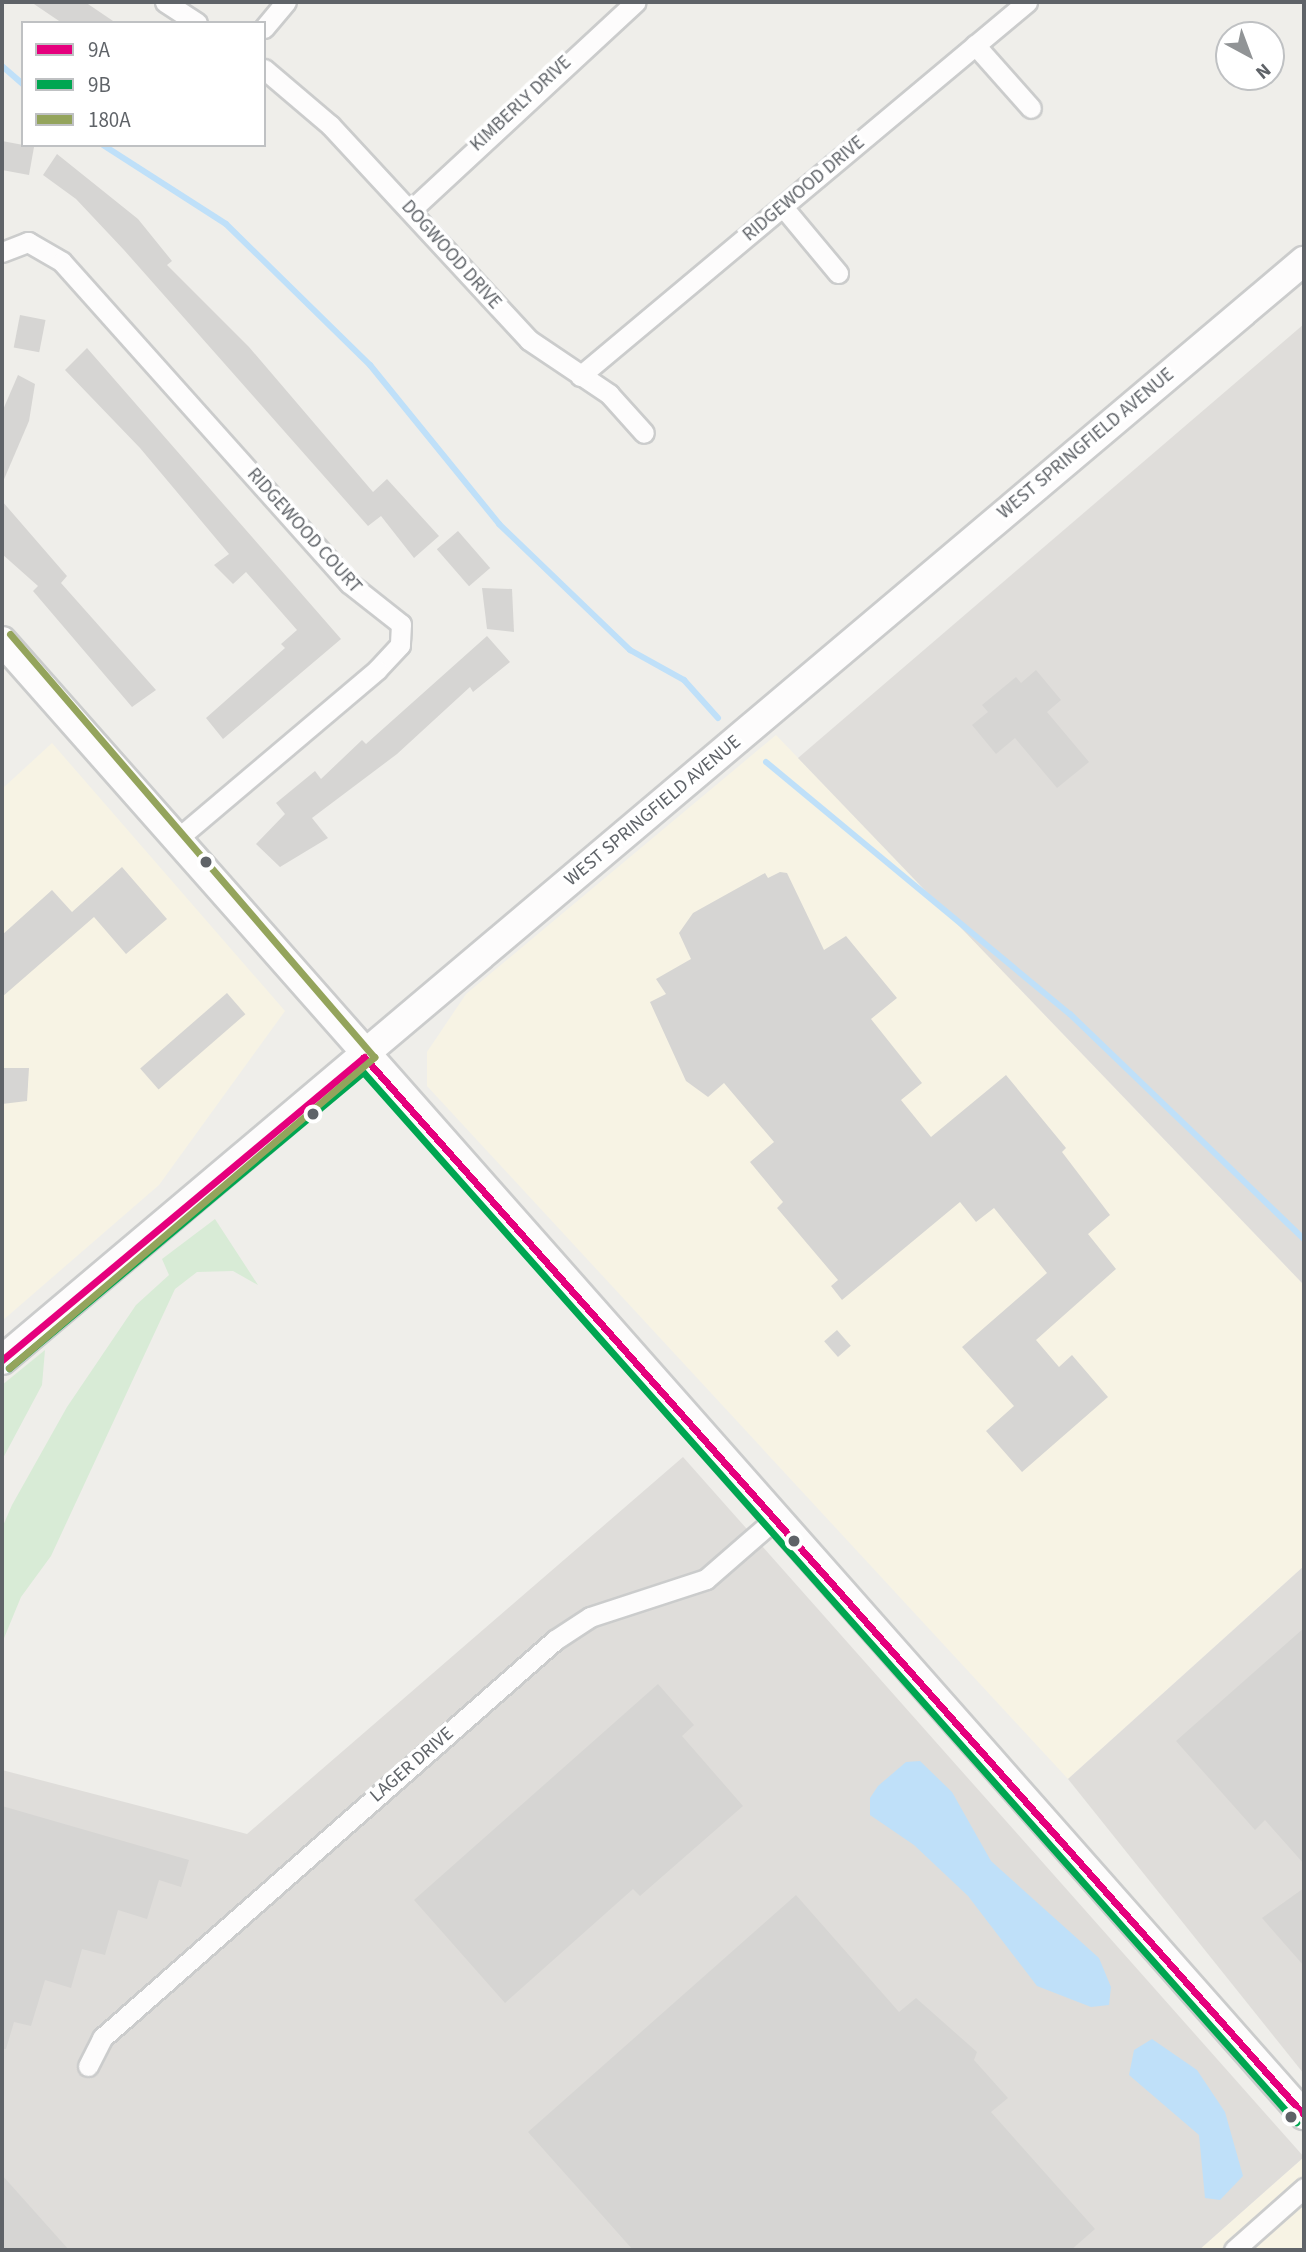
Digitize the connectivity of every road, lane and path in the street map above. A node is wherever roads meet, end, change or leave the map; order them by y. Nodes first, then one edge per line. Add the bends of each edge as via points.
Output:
1 (165, 2) edge
2 (286, 2) edge
3 (636, 2) edge
4 (1027, 2) edge
5 (194, 21) edge
6 (266, 26) edge
7 (975, 46) junction
8 (266, 71) edge
9 (1031, 108) dead end
10 (783, 208) junction
11 (411, 210) junction
12 (2, 252) edge
13 (1304, 261) edge
14 (838, 273) dead end
15 (580, 376) junction
16 (644, 433) dead end
17 (2, 641) edge
18 (178, 838) junction
19 (364, 1057) junction
20 (6, 1349) edge
21 (775, 1519) junction
22 (88, 2066) dead end
23 (1304, 2115) edge
24 (1304, 2188) edge
25 (1234, 2250) edge

1 - 5 street
2 - 6 street
3 - 11 street, KIMBERLY DRIVE
4 - 7 street, RIDGEWOOD DRIVE
7 - 9 street
7 - 10 street, RIDGEWOOD DRIVE
8 - 11 street, DOGWOOD DRIVE via 331,125
10 - 14 street
10 - 15 street, RIDGEWOOD DRIVE
11 - 15 street, DOGWOOD DRIVE via 529,340
12 - 18 street, RIDGEWOOD COURT via 21,242 62,262 349,583 401,624 400,645 377,670
13 - 19 main road, WEST SPRINGFIELD AVENUE
15 - 16 street, DOGWOOD DRIVE via 609,394
17 - 18 main road
18 - 19 main road
19 - 20 main road, WEST SPRINGFIELD AVENUE
19 - 21 main road
21 - 22 street, LAGER DRIVE via 706,1579 590,1617 555,1640 102,2038
21 - 23 main road
24 - 25 street

